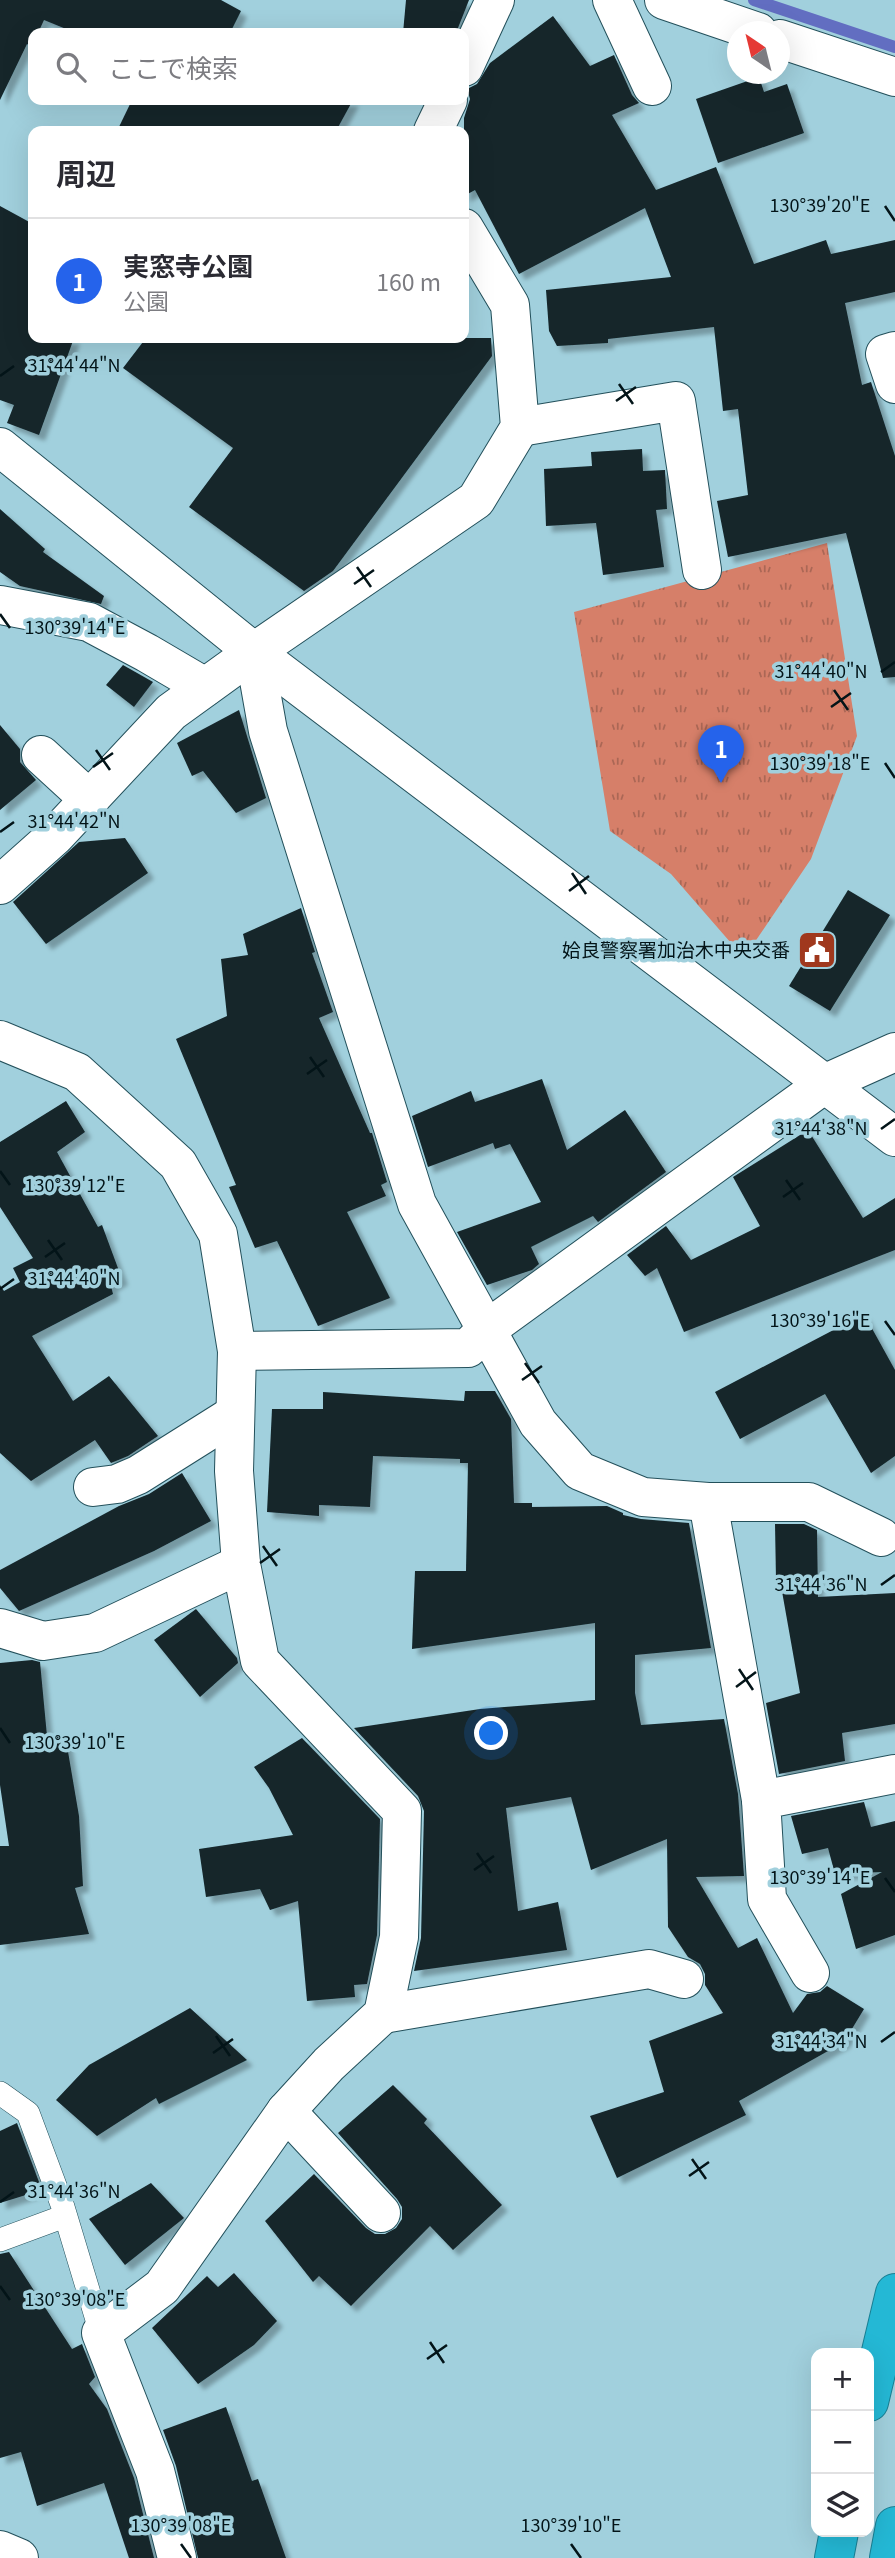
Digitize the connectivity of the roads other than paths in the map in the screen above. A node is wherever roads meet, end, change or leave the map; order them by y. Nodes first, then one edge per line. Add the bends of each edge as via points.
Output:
1 (495, 0) edge
2 (612, 0) edge
3 (664, 0) edge
4 (727, 21) edge
5 (790, 43) edge
6 (469, 56) edge
7 (895, 77) edge
8 (652, 86) dead end
9 (446, 105) edge
10 (435, 126) edge
11 (469, 236) edge
12 (895, 351) edge
13 (895, 384) edge
14 (520, 427) junction
15 (0, 447) edge
16 (702, 570) dead end
17 (0, 605) edge
18 (254, 652) junction
19 (205, 687) junction
20 (41, 755) dead end
21 (90, 800) junction
22 (0, 885) edge
23 (0, 1040) edge
24 (895, 1052) edge
25 (826, 1083) junction
26 (895, 1137) edge
27 (486, 1330) junction
28 (237, 1351) junction
29 (235, 1414) junction
30 (93, 1487) dead end
31 (708, 1502) junction
32 (881, 1538) dead end
33 (241, 1564) junction
34 (0, 1629) edge
35 (895, 1774) edge
36 (761, 1800) junction
37 (810, 1973) dead end
38 (684, 1979) dead end
39 (383, 2014) junction
40 (0, 2093) edge
41 (286, 2111) junction
42 (381, 2213) dead end
43 (65, 2217) junction
44 (0, 2240) edge
45 (895, 2293) edge
46 (101, 2333) junction
47 (874, 2381) edge
48 (895, 2526) edge
49 (838, 2537) edge
50 (0, 2550) edge
51 (19, 2558) edge
52 (177, 2558) edge
53 (834, 2558) edge
54 (889, 2558) edge

1 - 6 street
2 - 8 street
3 - 4 street
5 - 7 street
9 - 10 street
11 - 14 street via 510,304
12 - 13 street via 885,354
14 - 16 street via 676,401
14 - 18 street via 476,500
15 - 18 street
17 - 19 street via 89,622
18 - 19 street
18 - 25 street
18 - 27 street via 268,731 417,1204
19 - 21 street via 172,712
20 - 21 street
21 - 22 street
23 - 28 street via 77,1072 178,1164 218,1234
24 - 25 street
25 - 26 street
25 - 27 street
27 - 28 street via 468,1348
27 - 31 street via 538,1423 580,1471 643,1497
28 - 29 street
29 - 30 street via 138,1475
29 - 33 street
31 - 32 street via 809,1502
31 - 36 street
33 - 34 street via 95,1633 43,1641
33 - 39 street via 260,1661 402,1811 399,1937
35 - 36 street
36 - 37 street via 767,1899
38 - 39 street via 649,1969
39 - 41 street
40 - 43 lane via 28,2113
41 - 42 street
41 - 46 street via 162,2287
43 - 44 lane
43 - 46 lane
45 - 47 highway
46 - 52 street via 155,2471
48 - 54 highway
49 - 53 highway
50 - 51 street

